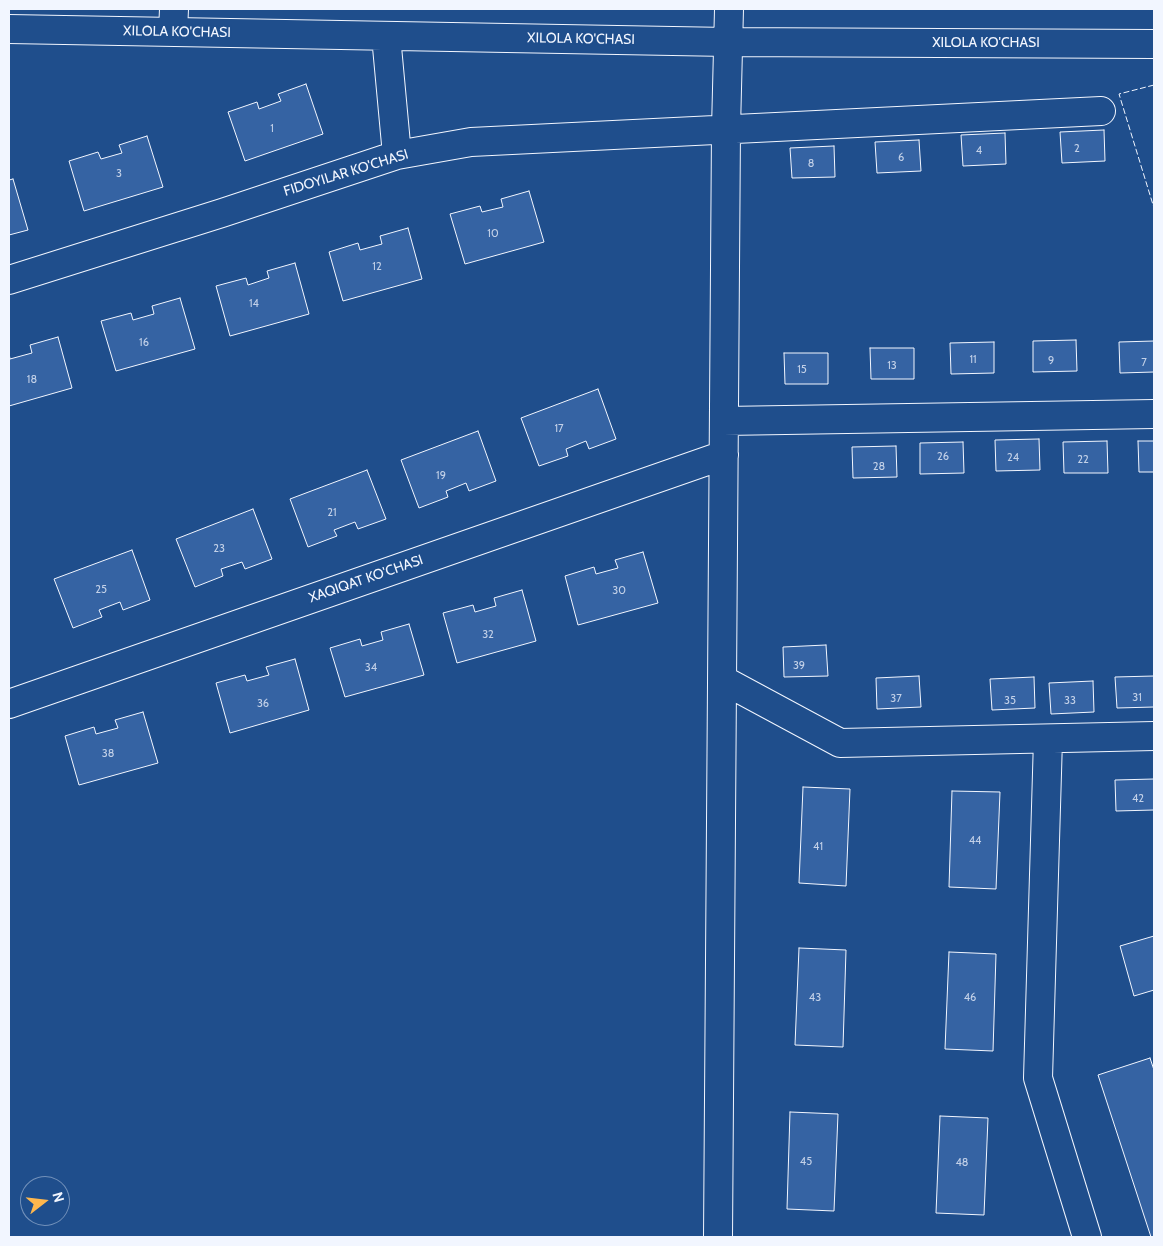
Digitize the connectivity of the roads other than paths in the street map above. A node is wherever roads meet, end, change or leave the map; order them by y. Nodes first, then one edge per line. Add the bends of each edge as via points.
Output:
1 (729, 9) edge
2 (174, 20) edge
3 (9, 29) edge
4 (386, 36) junction
5 (728, 42) junction
6 (1154, 44) edge
7 (1101, 110) dead end
8 (726, 129) junction
9 (396, 156) junction
10 (9, 280) edge
11 (1154, 414) edge
12 (724, 421) junction
13 (724, 454) junction
14 (723, 680) junction
15 (9, 704) edge
16 (1154, 736) edge
17 (1048, 739) junction
18 (718, 1237) edge
19 (1087, 1237) edge

1 - 5 street
2 - 3 street, XILOLA KO'CHASI
2 - 4 street, XILOLA KO'CHASI
4 - 5 street, XILOLA KO'CHASI
4 - 9 street
5 - 6 street, XILOLA KO'CHASI
5 - 8 street
7 - 8 street, FIDOYILAR KO'CHASI
8 - 9 street, FIDOYILAR KO'CHASI via 471,142
8 - 12 street
9 - 10 street, FIDOYILAR KO'CHASI
11 - 12 street
12 - 13 street
13 - 14 street
13 - 15 street, XAQIQAT KO'CHASI
14 - 17 street via 840,743
14 - 18 street
16 - 17 street
17 - 19 street via 1038,1078

